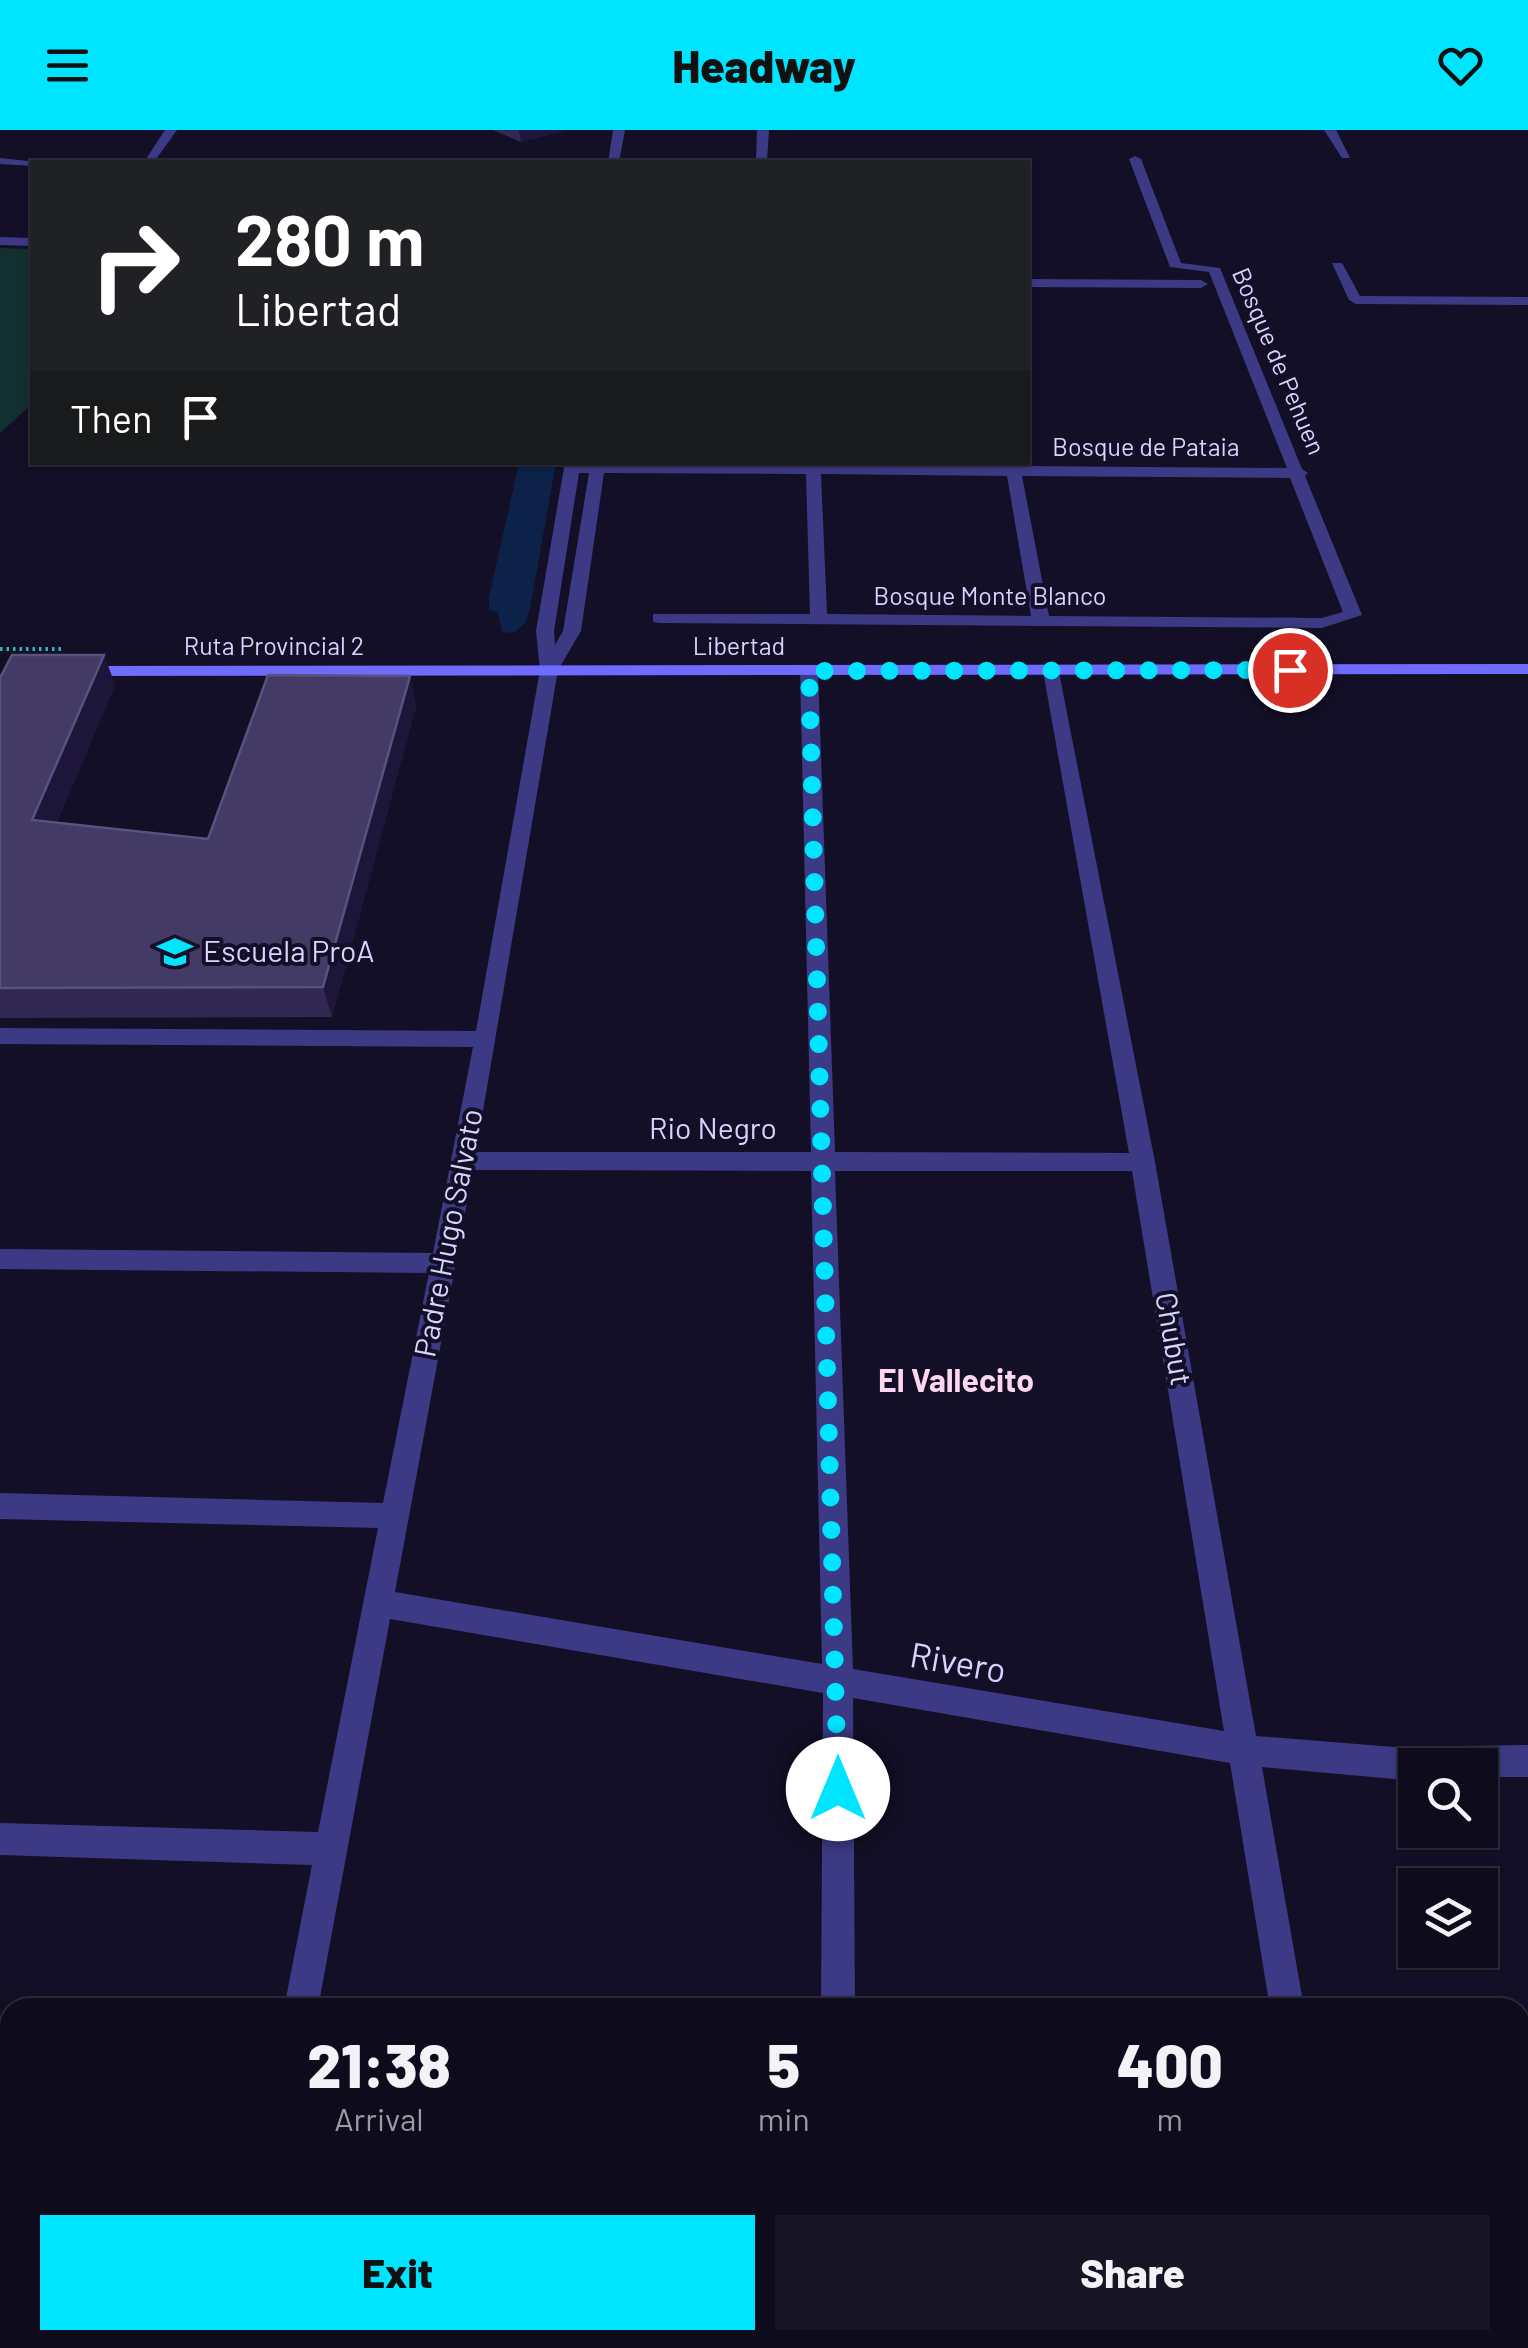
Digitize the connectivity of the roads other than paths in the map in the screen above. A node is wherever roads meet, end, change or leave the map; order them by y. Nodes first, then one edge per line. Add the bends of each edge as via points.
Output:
1 (171, 130) edge
2 (619, 130) edge
3 (763, 130) edge
4 (1330, 130) edge
5 (1346, 156) dead end
6 (1135, 159) dead end
7 (150, 160) edge
8 (614, 160) edge
9 (762, 160) edge
10 (0, 161) edge
11 (30, 163) edge
12 (16, 178) dead end
13 (30, 178) edge
14 (0, 241) edge
15 (30, 242) edge
16 (1337, 266) dead end
17 (1176, 267) junction
18 (1030, 283) edge
19 (1172, 283) junction
20 (1222, 284) junction
21 (1528, 301) edge
22 (572, 466) edge
23 (597, 466) edge
24 (813, 466) edge
25 (1013, 467) edge
26 (1300, 473) junction
27 (1353, 615) joint
28 (658, 618) dead end
29 (818, 620) junction
30 (1041, 621) junction
31 (1528, 669) edge
32 (549, 670) junction
33 (59, 671) edge
34 (809, 671) junction
35 (1052, 672) junction
36 (0, 1036) edge
37 (486, 1039) junction
38 (463, 1161) junction
39 (822, 1162) junction
40 (1143, 1162) junction
41 (0, 1259) edge
42 (443, 1264) junction
43 (0, 1506) edge
44 (395, 1516) junction
45 (378, 1604) junction
46 (838, 1680) junction
47 (1242, 1750) junction
48 (1528, 1761) edge
49 (0, 1839) edge
50 (331, 1850) junction
51 (302, 1998) edge
52 (838, 1998) edge
53 (1286, 1998) edge

1 - 7 street
2 - 8 street
3 - 9 street
4 - 5 street
6 - 17 street
10 - 11 street
12 - 13 street
14 - 15 street
16 - 21 street via 1356,300
17 - 19 street
17 - 20 street, Bosque de Pehuen via 1214,268
18 - 19 street
19 - 20 street
20 - 26 street, Bosque de Pehuen
22 - 23 street, Bosque de Pataia
22 - 32 street via 544,631
23 - 24 street, Bosque de Pataia
23 - 32 street, Padre Hugo Salvato via 572,632
24 - 25 street, Bosque de Pataia
24 - 29 street
25 - 26 street, Bosque de Pataia
25 - 30 street
26 - 27 street, Bosque de Pehuen
27 - 30 street, Bosque Monte Blanco via 1322,623
28 - 29 street, Bosque Monte Blanco
29 - 30 street, Bosque Monte Blanco
31 - 35 main road, Libertad
32 - 33 main road, Ruta Provincial 2
32 - 34 main road, Libertad
32 - 37 street, Padre Hugo Salvato
34 - 35 main road, Libertad
34 - 39 street
35 - 40 street, Chubut
36 - 37 street
37 - 38 street, Padre Hugo Salvato
38 - 39 street, Rio Negro
38 - 42 street, Padre Hugo Salvato
39 - 40 street, Rio Negro
39 - 46 street
40 - 47 street, Chubut
41 - 42 street
42 - 44 street, Padre Hugo Salvato
43 - 44 street
44 - 45 street, Padre Hugo Salvato
45 - 46 street, Rivero
45 - 50 street, Padre Hugo Salvato
46 - 47 street, Rivero
46 - 52 street
47 - 48 street, Rivero via 1394,1764
47 - 53 street, Chubut
49 - 50 street
50 - 51 street, Padre Hugo Salvato

